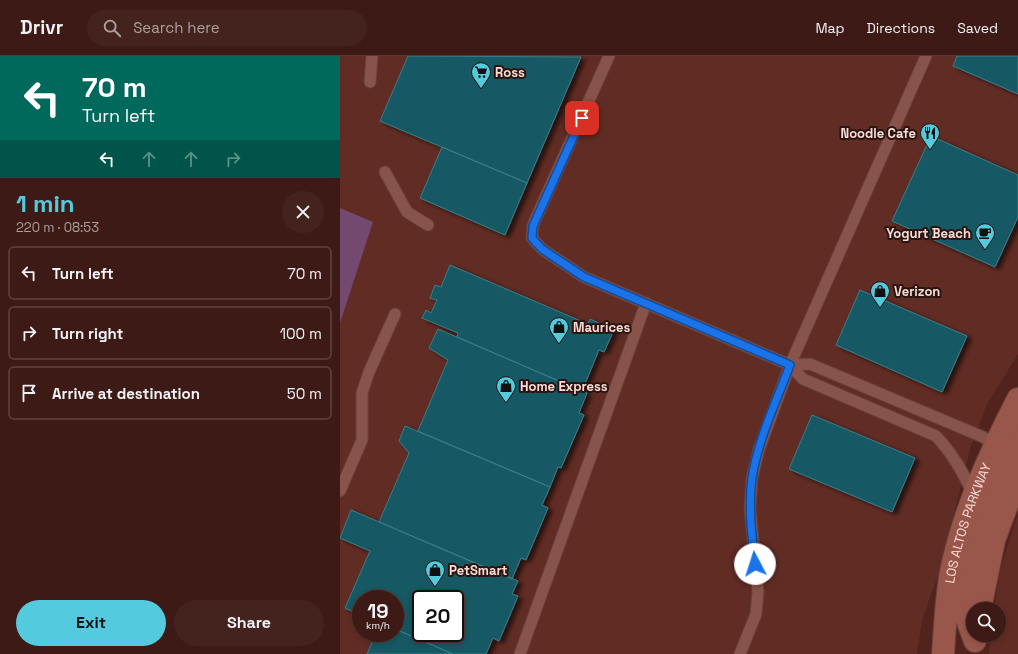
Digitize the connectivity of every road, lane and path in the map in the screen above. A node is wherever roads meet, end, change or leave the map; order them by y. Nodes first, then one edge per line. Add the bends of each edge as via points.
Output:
1 (372, 56) edge
2 (609, 56) edge
3 (926, 56) edge
4 (370, 82) dead end
5 (385, 172) dead end
6 (428, 225) dead end
7 (646, 303) junction
8 (394, 314) dead end
9 (790, 365) junction
10 (1018, 399) edge
11 (1018, 431) edge
12 (995, 444) junction
13 (1018, 477) edge
14 (340, 491) edge
15 (974, 497) junction
16 (981, 602) edge
17 (975, 643) edge
18 (520, 654) edge
19 (740, 654) edge
20 (943, 654) edge

1 - 4 lane
2 - 7 lane via 533,226 532,238 542,249 584,277
3 - 9 lane
5 - 6 lane via 407,212
7 - 9 lane
7 - 18 lane
8 - 14 lane via 362,394 362,440
9 - 12 lane via 810,364
9 - 15 lane via 803,379 936,436 960,465
9 - 19 lane via 759,449 752,478 750,508 758,592 756,614
10 - 12 main road, LOS ALTOS PARKWAY
11 - 13 main road via 1010,453 1011,464
12 - 15 main road, LOS ALTOS PARKWAY
12 - 17 main road via 999,477 977,546 966,594 965,614
13 - 16 main road via 994,540
15 - 20 main road, LOS ALTOS PARKWAY via 951,572

